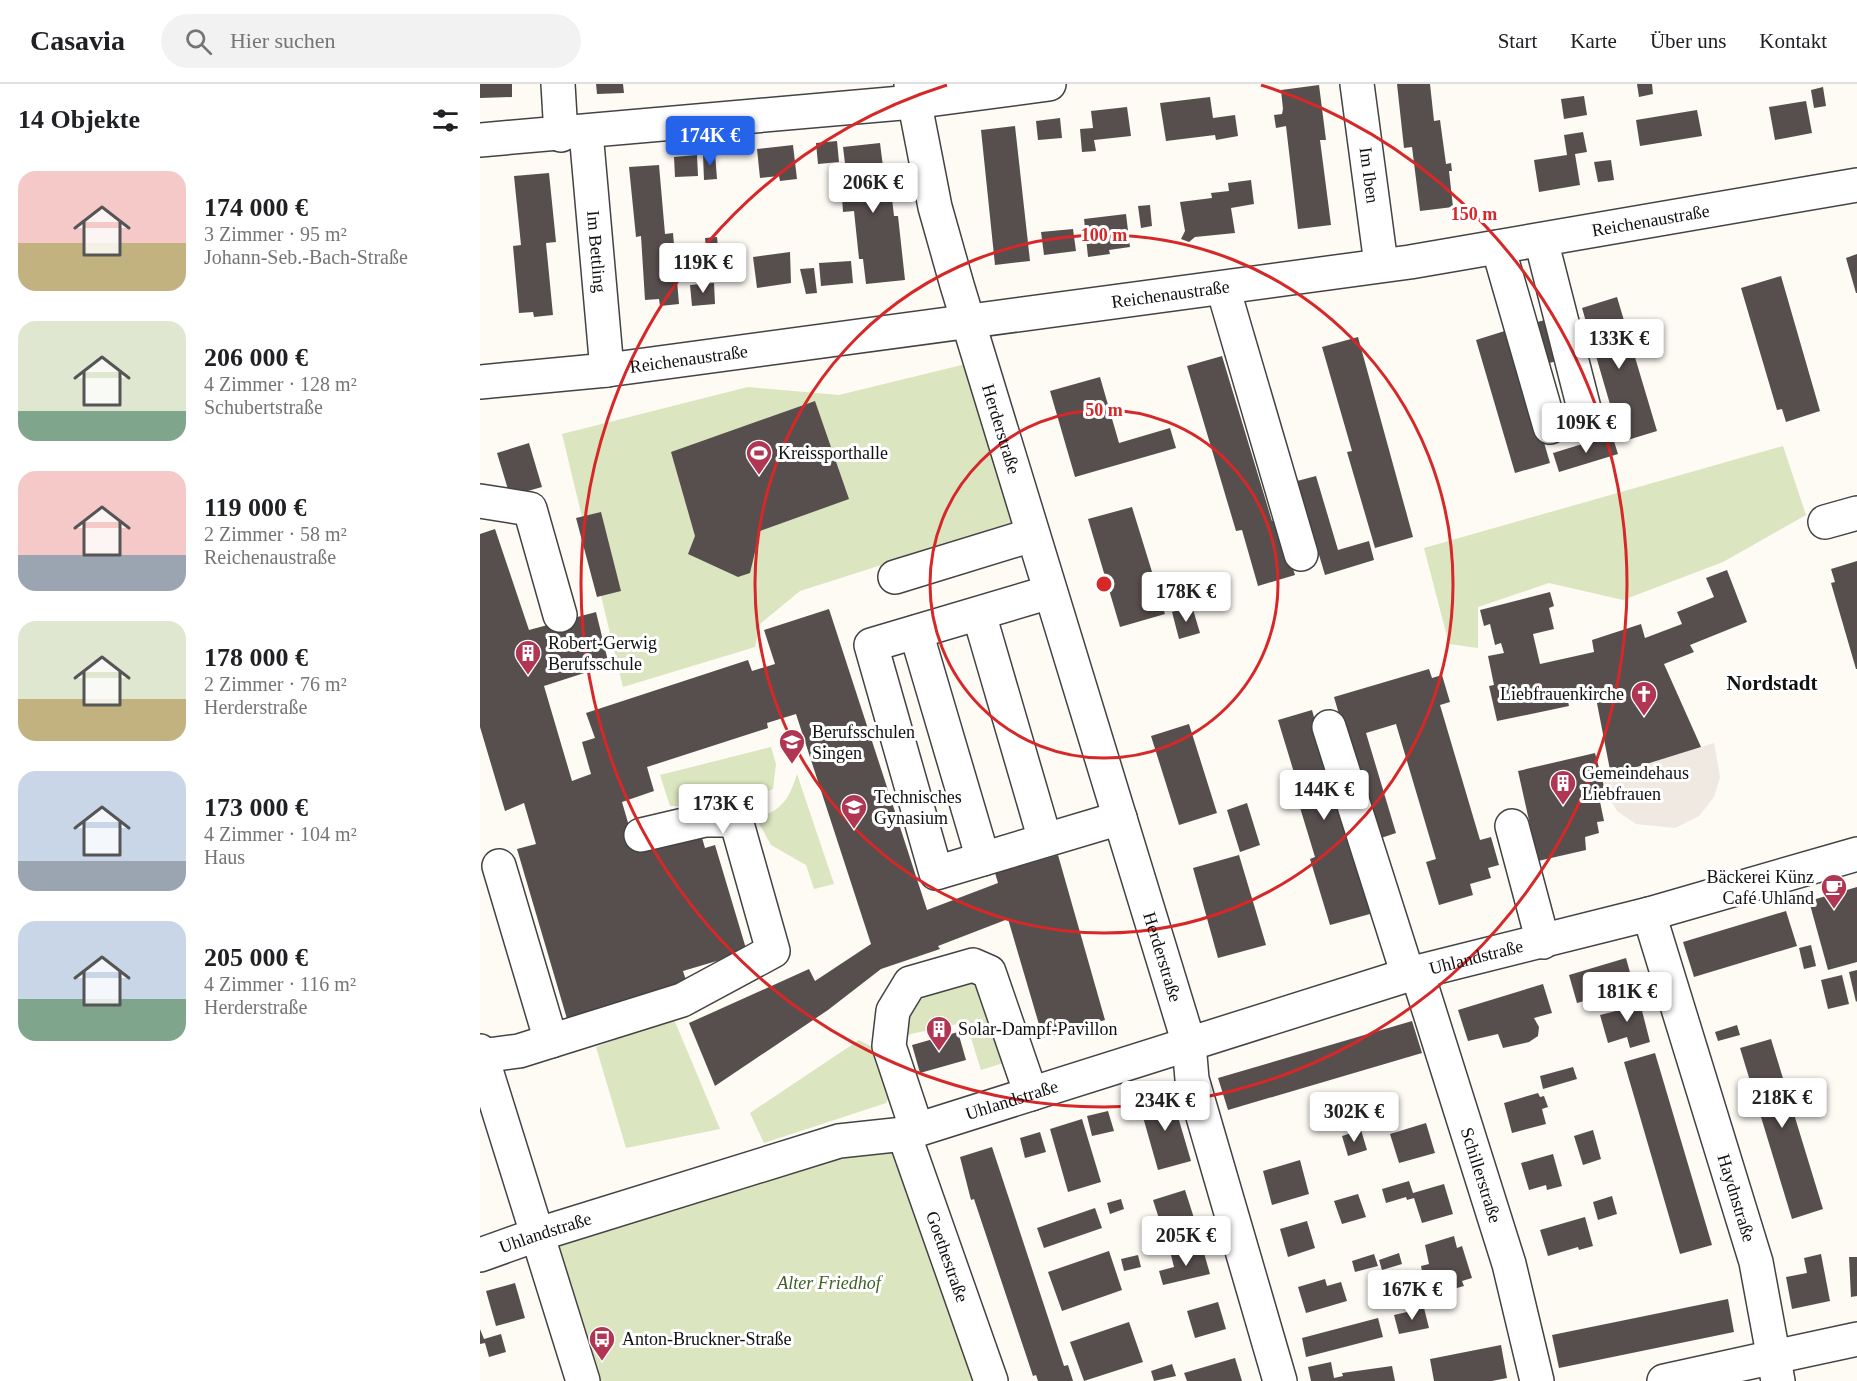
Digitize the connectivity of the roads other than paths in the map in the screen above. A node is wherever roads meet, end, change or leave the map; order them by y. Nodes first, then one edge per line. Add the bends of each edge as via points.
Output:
1 (558, 84) edge
2 (1048, 84) edge
3 (1357, 84) edge
4 (912, 93) edge
5 (573, 133) junction
6 (480, 140) edge
7 (1857, 185) edge
8 (1541, 240) junction
9 (1498, 247) junction
10 (1381, 264) junction
11 (1223, 288) junction
12 (968, 323) junction
13 (607, 370) junction
14 (480, 382) edge
15 (1587, 420) dead end
16 (1550, 427) dead end
17 (480, 501) edge
18 (1857, 513) edge
19 (1825, 522) dead end
20 (1032, 535) junction
21 (1301, 554) dead end
22 (895, 578) dead end
23 (1050, 592) junction
24 (979, 614) junction
25 (560, 615) dead end
26 (916, 632) junction
27 (1329, 727) dead end
28 (1120, 818) junction
29 (1512, 826) dead end
30 (641, 835) dead end
31 (1045, 840) junction
32 (1857, 854) edge
33 (983, 859) junction
34 (499, 866) dead end
35 (1648, 914) junction
36 (1543, 942) junction
37 (1413, 974) junction
38 (551, 1041) junction
39 (1189, 1044) junction
40 (481, 1053) edge
41 (1031, 1094) junction
42 (910, 1132) junction
43 (536, 1235) junction
44 (480, 1256) edge
45 (1857, 1339) edge
46 (1777, 1368) edge
47 (583, 1381) edge
48 (991, 1381) edge
49 (1280, 1381) edge
50 (1537, 1381) edge
51 (1665, 1381) edge

1 - 5 street, Im Bettling
2 - 4 street
3 - 10 street, Im Iben
4 - 5 street
4 - 12 street, Herderstraße via 935,207
5 - 6 street
5 - 13 street, Im Bettling
7 - 8 street, Reichenaustraße
8 - 9 street, Reichenaustraße
8 - 15 street
9 - 10 street, Reichenaustraße
9 - 16 street
10 - 11 street, Reichenaustraße
11 - 12 street, Reichenaustraße
11 - 21 street
12 - 13 street, Reichenaustraße
12 - 20 street, Herderstraße
13 - 14 street, Reichenaustraße
17 - 25 street via 530,509
18 - 19 street
20 - 22 street
20 - 23 street, Herderstraße
23 - 24 street
23 - 28 street, Herderstraße
24 - 26 street
24 - 31 street
26 - 33 street
26 - 33 street via 871,645 936,873
27 - 37 street, Schillerstraße
28 - 31 street
28 - 39 street, Herderstraße
29 - 36 street, Uhlandstraße
30 - 38 street via 705,820 736,820 773,951 682,1000
31 - 33 street
32 - 35 street, Uhlandstraße
34 - 38 street
35 - 36 street, Uhlandstraße
35 - 46 street, Haydnstraße via 1756,1262
36 - 37 street, Uhlandstraße
37 - 39 street, Uhlandstraße
37 - 50 street, Schillerstraße via 1509,1264
38 - 40 street via 519,1051
39 - 41 street, Uhlandstraße
39 - 49 street, Herderstraße via 1192,1079
40 - 43 street
41 - 42 street, Uhlandstraße
41 - 42 street, Goethestraße via 989,972 973,965 910,983 893,1011 889,1046
42 - 43 street, Uhlandstraße via 839,1141
42 - 48 street, Goethestraße
43 - 44 street, Uhlandstraße
43 - 47 street
45 - 46 street
46 - 51 street

